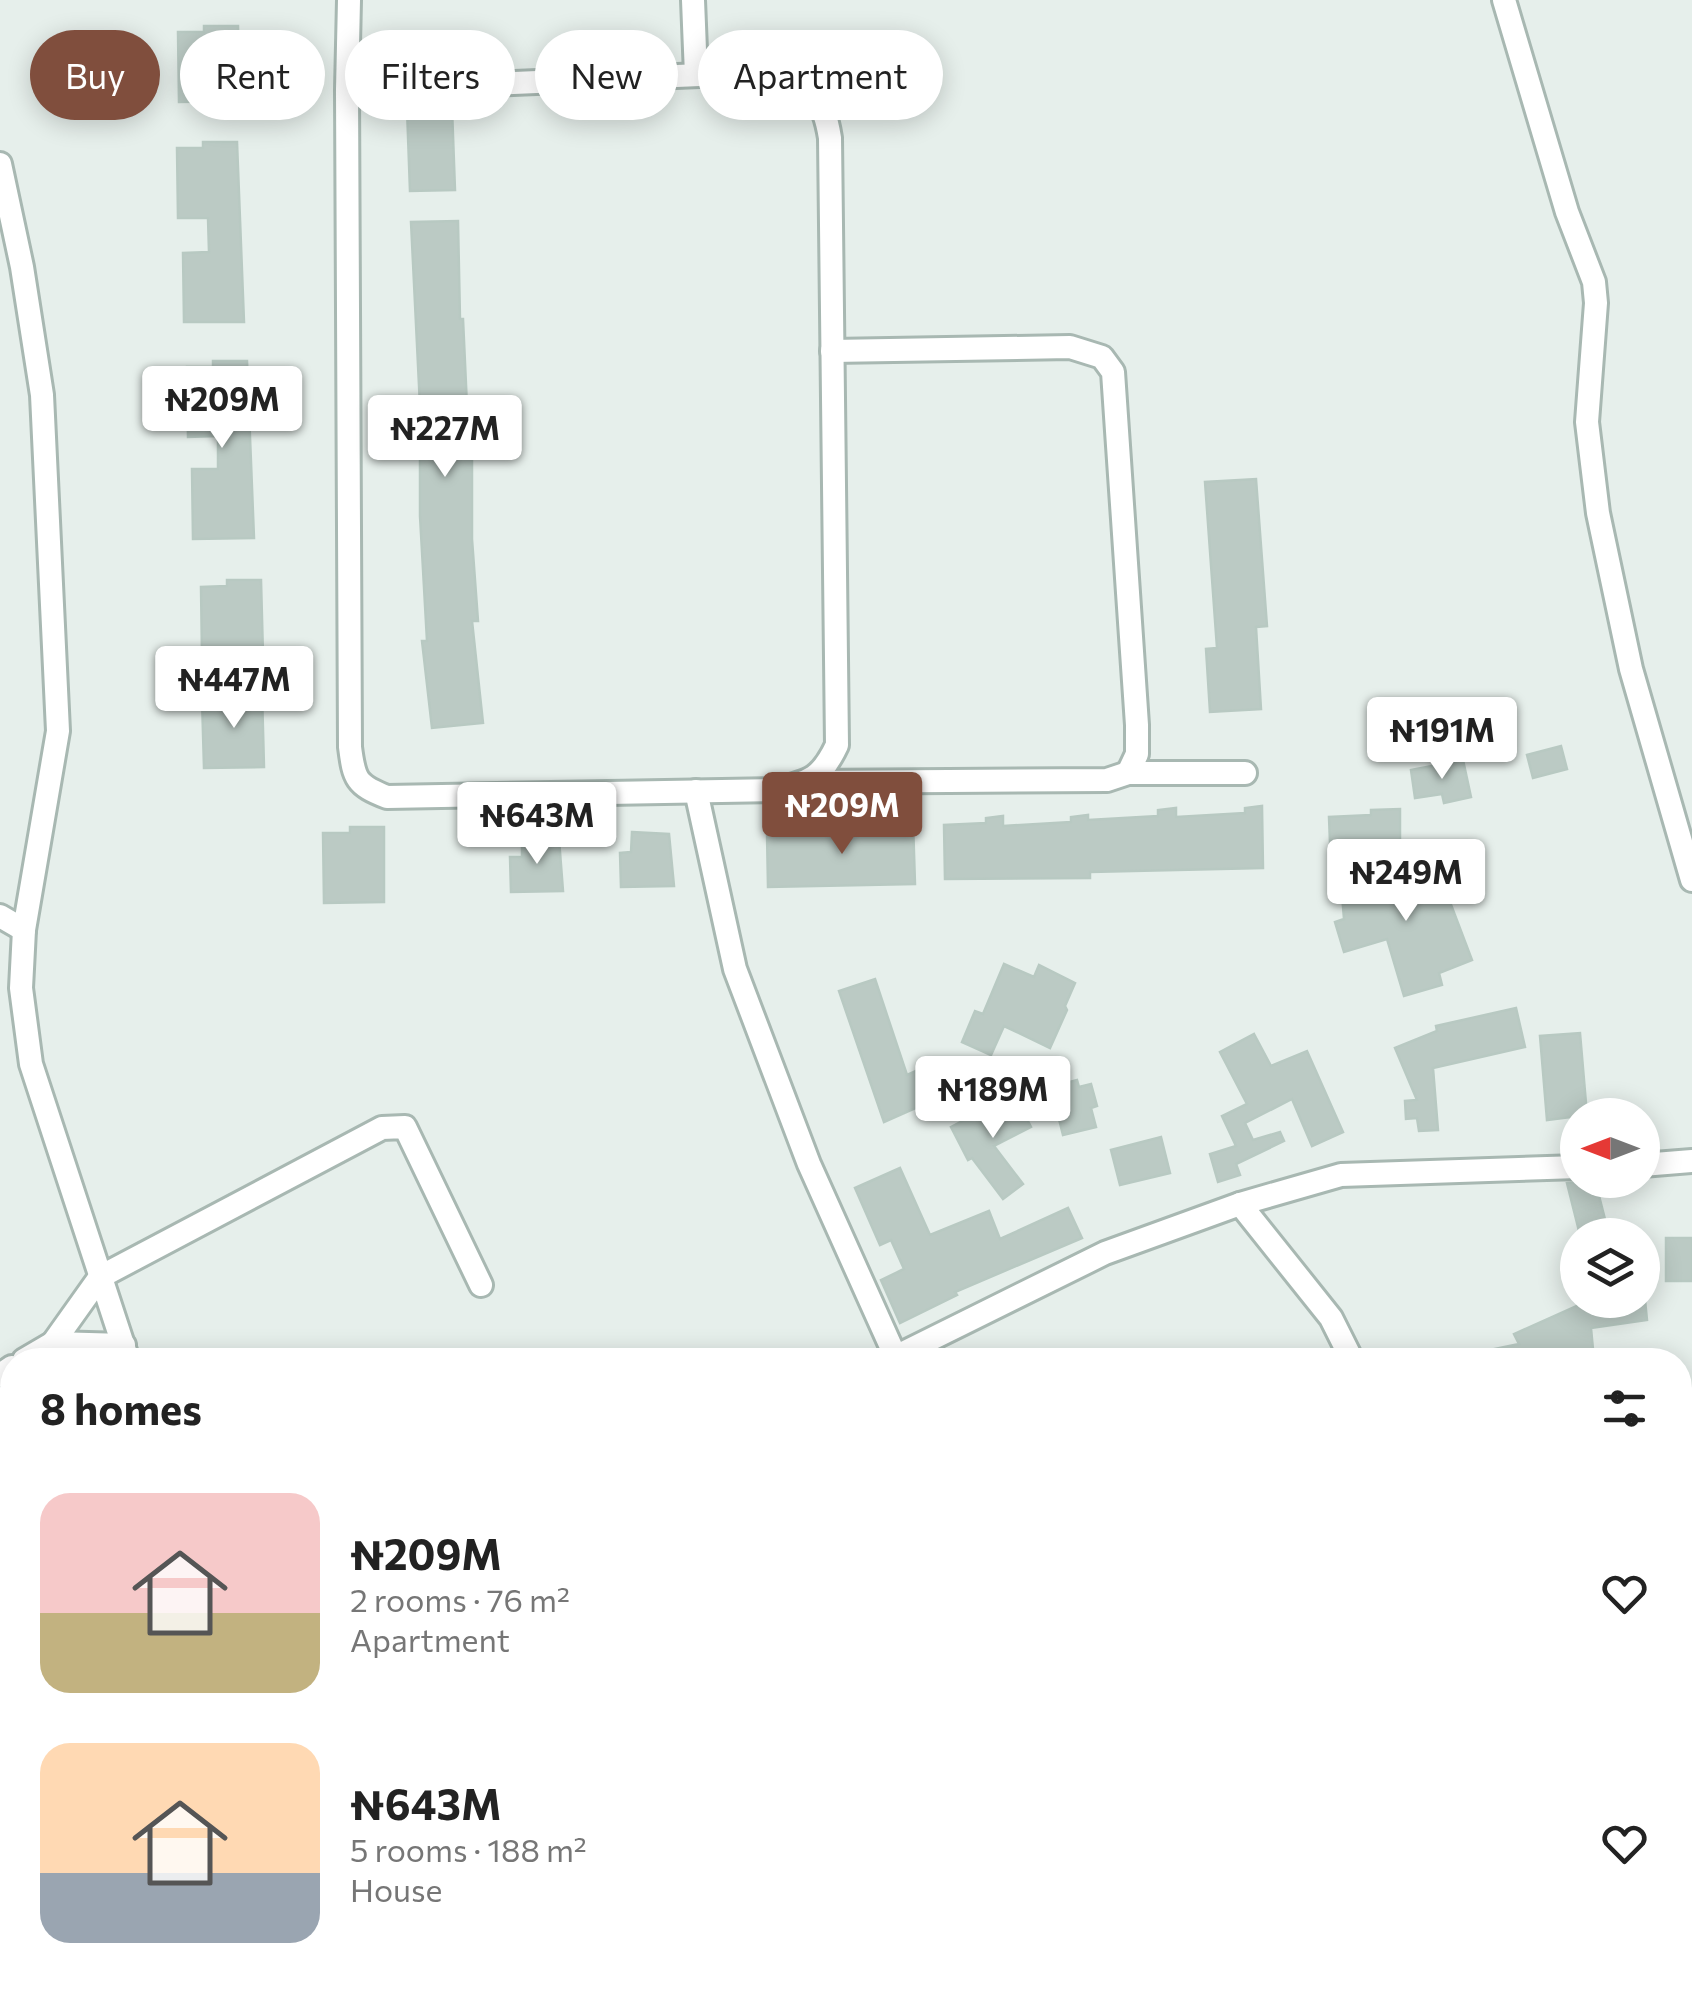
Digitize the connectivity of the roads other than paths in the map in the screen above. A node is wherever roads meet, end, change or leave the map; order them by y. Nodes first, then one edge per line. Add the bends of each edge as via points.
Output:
1 (349, 0) edge
2 (694, 0) edge
3 (1504, 0) edge
4 (348, 30) edge
5 (696, 76) junction
6 (515, 83) edge
7 (347, 120) edge
8 (0, 164) edge
9 (832, 351) junction
10 (1128, 773) junction
11 (1245, 773) dead end
12 (808, 782) junction
13 (696, 791) junction
14 (1692, 880) edge
15 (0, 916) edge
16 (24, 930) junction
17 (10, 987) edge
18 (1692, 1161) edge
19 (1660, 1163) edge
20 (1560, 1168) edge
21 (1240, 1204) junction
22 (100, 1276) junction
23 (481, 1285) dead end
24 (53, 1343) junction
25 (44, 1348) edge
26 (90, 1348) edge
27 (124, 1348) edge
28 (889, 1348) edge
29 (916, 1348) edge
30 (1346, 1348) edge

1 - 4 street
2 - 5 street
3 - 14 street via 1594,282 1587,422 1598,513 1631,669
5 - 6 street
5 - 9 street via 772,72 806,87 825,107
7 - 13 street via 354,776 387,797
8 - 16 street via 42,395 58,731
9 - 10 street via 1070,348 1102,356 1113,372 1138,725 1138,754
9 - 12 street via 838,745 825,770
10 - 11 street
10 - 12 street via 1108,780
12 - 13 street via 775,790
13 - 28 street via 735,969
15 - 16 street
16 - 17 street
17 - 22 street
18 - 19 street
20 - 21 street via 1341,1175
21 - 29 street via 1106,1254
21 - 30 street via 1331,1318
22 - 23 street via 373,1132 405,1127
22 - 24 street
22 - 27 street
24 - 25 street
24 - 26 street

